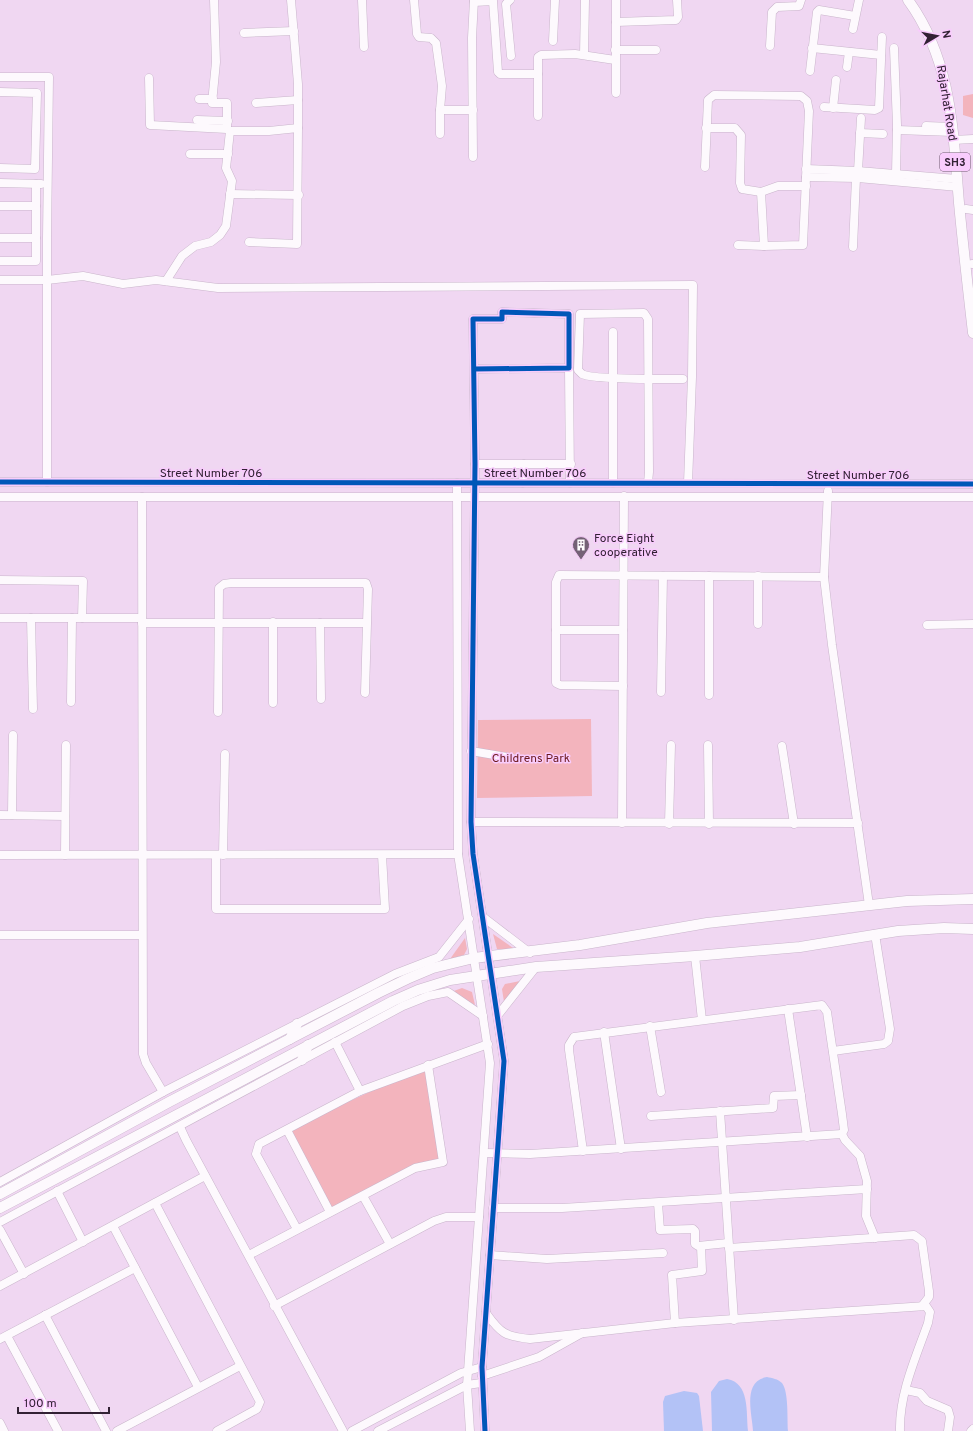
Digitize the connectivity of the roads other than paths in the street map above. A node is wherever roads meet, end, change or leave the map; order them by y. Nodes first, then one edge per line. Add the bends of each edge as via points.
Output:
1 (214, 0) edge
2 (291, 0) edge
3 (362, 0) edge
4 (414, 0) edge
5 (510, 0) edge
6 (555, 0) edge
7 (585, 0) edge
8 (616, 0) edge
9 (677, 0) edge
10 (802, 0) edge
11 (859, 0) edge
12 (908, 0) edge
13 (916, 0) edge
14 (474, 1) edge
15 (855, 16) junction
16 (616, 22) junction
17 (853, 29) dead end
18 (294, 31) junction
19 (244, 33) dead end
20 (882, 37) dead end
21 (553, 40) dead end
22 (770, 46) dead end
23 (364, 47) dead end
24 (812, 48) junction
25 (894, 48) dead end
26 (615, 50) junction
27 (656, 50) dead end
28 (849, 52) junction
29 (584, 55) junction
30 (882, 55) junction
31 (511, 56) dead end
32 (615, 60) junction
33 (847, 67) dead end
34 (810, 71) dead end
35 (538, 74) junction
36 (0, 77) edge
37 (149, 78) dead end
38 (836, 80) dead end
39 (0, 92) edge
40 (616, 93) dead end
41 (199, 99) dead end
42 (213, 99) junction
43 (298, 100) junction
44 (256, 102) dead end
45 (824, 107) dead end
46 (833, 108) junction
47 (440, 110) junction
48 (473, 110) junction
49 (538, 116) dead end
50 (861, 118) dead end
51 (197, 120) dead end
52 (228, 127) junction
53 (298, 128) junction
54 (706, 128) junction
55 (897, 128) junction
56 (860, 133) junction
57 (440, 134) dead end
58 (883, 134) dead end
59 (954, 135) junction
60 (973, 140) edge
61 (190, 154) dead end
62 (228, 154) junction
63 (473, 158) dead end
64 (705, 167) dead end
65 (0, 168) edge
66 (806, 173) junction
67 (857, 174) junction
68 (896, 174) junction
69 (934, 177) junction
70 (0, 183) edge
71 (958, 183) junction
72 (36, 184) junction
73 (47, 184) junction
74 (806, 186) junction
75 (934, 186) junction
76 (761, 192) junction
77 (230, 194) junction
78 (299, 195) junction
79 (0, 206) edge
80 (36, 206) junction
81 (970, 210) edge
82 (0, 238) edge
83 (36, 238) junction
84 (248, 242) dead end
85 (738, 245) dead end
86 (764, 246) junction
87 (853, 247) dead end
88 (0, 261) edge
89 (972, 264) edge
90 (0, 280) edge
91 (47, 280) junction
92 (973, 280) edge
93 (166, 281) junction
94 (613, 332) dead end
95 (973, 333) edge
96 (569, 368) junction
97 (474, 369) junction
98 (614, 377) junction
99 (649, 378) junction
100 (683, 379) dead end
101 (475, 464) junction
102 (524, 464) junction
103 (571, 464) junction
104 (0, 482) edge
105 (47, 482) junction
106 (457, 482) junction
107 (474, 482) junction
108 (524, 483) junction
109 (570, 483) junction
110 (613, 483) junction
111 (648, 483) junction
112 (688, 484) junction
113 (973, 484) edge
114 (828, 485) junction
115 (457, 496) junction
116 (624, 496) junction
117 (828, 496) junction
118 (0, 497) edge
119 (142, 497) junction
120 (473, 497) junction
121 (973, 497) edge
122 (624, 575) junction
123 (663, 576) junction
124 (709, 576) junction
125 (758, 576) junction
126 (824, 577) junction
127 (0, 580) edge
128 (0, 618) edge
129 (31, 618) junction
130 (72, 618) junction
131 (82, 618) junction
132 (142, 620) junction
133 (218, 621) junction
134 (273, 622) junction
135 (320, 623) junction
136 (366, 623) junction
137 (758, 624) dead end
138 (973, 624) edge
139 (928, 625) dead end
140 (556, 630) junction
141 (623, 630) junction
142 (623, 686) junction
143 (661, 692) dead end
144 (365, 693) dead end
145 (709, 695) dead end
146 (321, 699) dead end
147 (72, 702) dead end
148 (273, 703) dead end
149 (33, 709) dead end
150 (218, 712) dead end
151 (13, 736) dead end
152 (66, 745) dead end
153 (671, 745) dead end
154 (708, 745) dead end
155 (782, 746) dead end
156 (471, 751) junction
157 (225, 754) dead end
158 (512, 758) dead end
159 (0, 815) edge
160 (12, 815) junction
161 (65, 816) junction
162 (471, 822) junction
163 (622, 823) junction
164 (669, 824) junction
165 (709, 824) junction
166 (794, 824) junction
167 (858, 824) junction
168 (458, 854) junction
169 (0, 855) edge
170 (65, 855) junction
171 (142, 855) junction
172 (220, 855) junction
173 (382, 855) junction
174 (973, 899) edge
175 (869, 905) junction
176 (483, 917) junction
177 (469, 920) junction
178 (973, 929) edge
179 (875, 934) junction
180 (0, 935) edge
181 (142, 935) junction
182 (530, 952) junction
183 (695, 956) junction
184 (490, 957) junction
185 (474, 958) junction
186 (536, 967) junction
187 (492, 972) junction
188 (476, 975) junction
189 (788, 1009) junction
190 (498, 1015) junction
191 (483, 1016) junction
192 (702, 1020) junction
193 (297, 1024) junction
194 (650, 1026) junction
195 (604, 1032) junction
196 (290, 1039) junction
197 (336, 1042) junction
198 (488, 1044) junction
199 (308, 1045) junction
200 (833, 1050) junction
201 (302, 1060) junction
202 (428, 1065) junction
203 (360, 1091) junction
204 (164, 1092) junction
205 (661, 1092) dead end
206 (801, 1094) junction
207 (720, 1112) junction
208 (651, 1116) dead end
209 (180, 1127) junction
210 (287, 1130) junction
211 (842, 1134) junction
212 (807, 1136) junction
213 (722, 1142) junction
214 (621, 1149) junction
215 (583, 1151) junction
216 (485, 1153) junction
217 (497, 1153) junction
218 (205, 1176) junction
219 (0, 1182) edge
220 (867, 1189) junction
221 (57, 1191) junction
222 (0, 1194) edge
223 (363, 1196) junction
224 (725, 1198) junction
225 (155, 1203) junction
226 (658, 1203) junction
227 (0, 1208) edge
228 (493, 1208) junction
229 (330, 1212) junction
230 (479, 1217) junction
231 (0, 1222) edge
232 (113, 1226) junction
233 (297, 1229) junction
234 (0, 1230) edge
235 (875, 1238) junction
236 (83, 1242) junction
237 (390, 1244) junction
238 (701, 1246) junction
239 (729, 1246) junction
240 (663, 1253) dead end
241 (490, 1255) junction
242 (248, 1256) junction
243 (135, 1268) junction
244 (24, 1274) junction
245 (0, 1286) edge
246 (274, 1306) junction
247 (922, 1306) junction
248 (486, 1313) junction
249 (45, 1315) junction
250 (734, 1320) junction
251 (676, 1323) junction
252 (583, 1333) junction
253 (4, 1338) edge
254 (240, 1366) junction
255 (482, 1367) junction
256 (468, 1369) junction
257 (482, 1380) junction
258 (467, 1385) junction
259 (198, 1387) junction
260 (906, 1390) junction
261 (0, 1423) edge
262 (4, 1431) edge
263 (58, 1431) edge
264 (106, 1431) edge
265 (117, 1431) edge
266 (217, 1431) edge
267 (342, 1431) edge
268 (352, 1431) edge
269 (378, 1431) edge
270 (470, 1431) edge
271 (485, 1431) edge
272 (900, 1431) edge
273 (948, 1431) edge

1 - 42 street via 216,62
2 - 18 street
3 - 23 street
4 - 47 street via 417,34 419,37 431,38 436,43 442,86
5 - 31 street via 506,4
6 - 21 street
7 - 29 street
8 - 16 street
9 - 16 street via 676,20
10 - 22 street via 799,6 774,9
11 - 15 street
12 - 59 main road, Rajarhat Road / SH3 via 939,57
13 - 59 main road, Rajarhat Road / SH3 via 935,34 949,72
14 - 35 street via 493,1 498,72
14 - 48 street
15 - 17 street
15 - 24 street via 819,10
16 - 26 street
18 - 19 street
18 - 43 street
20 - 30 street
24 - 28 street
24 - 34 street
25 - 55 street
26 - 27 street
26 - 32 street
28 - 30 street
28 - 33 street
29 - 32 street
29 - 35 street via 541,55 537,61
30 - 46 street via 879,108
32 - 40 street
35 - 49 street
36 - 73 street via 49,77
37 - 52 street via 150,125
38 - 46 street
39 - 65 street via 37,92 35,169
41 - 42 street
42 - 52 street via 212,103 227,104
43 - 44 street
43 - 53 street
45 - 46 street
47 - 48 street
47 - 57 street
48 - 63 street
50 - 56 street
51 - 52 street
52 - 53 street via 269,131
52 - 62 street
53 - 78 street
54 - 64 street
54 - 66 street via 708,100 714,95 801,96 807,101 809,112
54 - 76 street via 738,130 741,135 742,189
55 - 59 street
55 - 68 street
56 - 58 street
56 - 67 street
59 - 60 street
59 - 71 main road, Rajarhat Road / SH3
59 - 81 main road, Rajarhat Road / SH3
61 - 62 street
62 - 77 street via 226,168 232,181
66 - 67 street
66 - 74 street
67 - 68 street
67 - 75 street
67 - 87 street
68 - 69 street
69 - 71 street
69 - 75 street
70 - 72 street
71 - 75 street
71 - 95 main road, Rajarhat Road / SH3
72 - 73 street
72 - 80 street
73 - 91 street
74 - 76 street via 778,186
74 - 86 street via 803,245
76 - 86 street
77 - 78 street
77 - 93 street via 226,226 220,235 212,242 195,246 182,256
78 - 84 street via 297,244
79 - 80 street
80 - 83 street
81 - 89 main road, Rajarhat Road / SH3
82 - 83 street
83 - 88 street via 36,261
85 - 86 street
89 - 92 main road, Rajarhat Road / SH3
90 - 91 street
91 - 93 street via 83,276 123,284 141,280
91 - 105 street
93 - 112 street via 218,288 693,285
94 - 98 street
96 - 97 street
96 - 97 street via 568,314 502,312 502,319 473,320
96 - 103 street
97 - 101 street
98 - 99 street
98 - 99 street via 583,375 578,370 580,314 647,315
98 - 110 street
99 - 100 street
99 - 111 street
101 - 102 street
101 - 107 street
102 - 103 street
102 - 108 street
103 - 109 street
104 - 105 street, Street Number 706
105 - 106 street, Street Number 706
106 - 107 street, Street Number 706
106 - 115 street
107 - 108 street, Street Number 706
107 - 120 street
108 - 109 street, Street Number 706
109 - 110 street, Street Number 706
110 - 111 street, Street Number 706
111 - 112 street, Street Number 706
112 - 114 street, Street Number 706
113 - 114 street, Street Number 706
114 - 117 street
115 - 119 street
115 - 120 street
115 - 168 street
116 - 117 street
116 - 120 street
116 - 122 street
117 - 121 street
117 - 126 street
118 - 119 street
119 - 132 street
120 - 156 street
122 - 123 street
122 - 140 street via 559,575 556,582
122 - 141 street
123 - 124 street
123 - 143 street
124 - 125 street
124 - 145 street
125 - 126 street
125 - 137 street
126 - 167 street
127 - 131 street via 84,581
128 - 129 street
129 - 130 street
129 - 149 street
130 - 131 street
130 - 147 street
131 - 132 street
132 - 133 street
132 - 171 street
133 - 134 street
133 - 136 street via 219,588 224,584 360,582 366,583 368,589
133 - 150 street
134 - 135 street
134 - 148 street
135 - 136 street
135 - 146 street
136 - 144 street
138 - 139 street
140 - 141 street
140 - 142 street via 556,682 560,685
141 - 142 street
142 - 163 street
151 - 160 street
152 - 161 street
153 - 164 street
154 - 165 street
155 - 166 street
156 - 158 street
156 - 162 street
157 - 172 street
159 - 160 street
160 - 161 street
161 - 170 street
162 - 163 street
162 - 176 street via 473,854
163 - 164 street
164 - 165 street
165 - 166 street
166 - 167 street
167 - 175 street
168 - 173 street
168 - 177 street
169 - 170 street
170 - 171 street
171 - 172 street
171 - 181 street
172 - 173 street
172 - 173 street via 216,909 385,909
174 - 175 main road
175 - 182 main road via 705,923
176 - 182 street
176 - 184 street
177 - 185 street
177 - 193 street via 439,958 395,974
178 - 179 main road via 913,930
179 - 183 main road via 800,947
179 - 200 street via 890,1029 888,1041 884,1044
180 - 181 street
181 - 204 street via 143,1054
182 - 184 main road
183 - 186 main road
183 - 192 street
184 - 185 main road
184 - 187 street
185 - 188 street
185 - 196 main road via 433,968 407,979
186 - 187 main road
186 - 190 street
187 - 188 main road
187 - 190 street
188 - 191 street
188 - 199 main road via 418,990
189 - 192 street
189 - 200 street via 818,1005 824,1007 828,1012
189 - 206 street
190 - 217 street via 504,1061
191 - 197 street via 448,992 444,992 403,1006
191 - 198 street
192 - 194 street
193 - 196 main road
193 - 204 street
194 - 195 street
194 - 205 street
195 - 214 street
195 - 215 street via 574,1037 569,1045
196 - 222 main road
197 - 201 street
197 - 203 street
198 - 202 street
198 - 216 street via 490,1063
199 - 201 main road
199 - 227 main road
200 - 211 street via 844,1125
201 - 209 street
202 - 203 street
202 - 223 street via 443,1162 415,1168
203 - 210 street
204 - 219 street
206 - 207 street via 774,1096 773,1108
206 - 212 street
207 - 208 street
207 - 213 street
209 - 218 street
209 - 221 street
210 - 229 street
210 - 233 street via 259,1144 256,1152
211 - 212 street
211 - 220 street via 860,1156
212 - 213 street
213 - 214 street
213 - 224 street
214 - 215 street
215 - 217 street
216 - 217 street
216 - 230 street
217 - 228 street
218 - 225 street
218 - 242 street
220 - 224 street
220 - 235 street via 866,1216
221 - 231 street
221 - 236 street
223 - 229 street
223 - 237 street
224 - 226 street
224 - 239 street
225 - 232 street
225 - 254 street
226 - 228 street via 562,1208
226 - 238 street via 660,1230 693,1229 695,1244
228 - 241 street
229 - 233 street
230 - 237 street via 446,1217
230 - 256 street
232 - 236 street
232 - 243 street
233 - 242 street
234 - 244 street
235 - 239 street
235 - 247 street via 914,1235 922,1241 929,1297
236 - 244 street
237 - 246 street
238 - 239 street
238 - 251 street via 702,1271 672,1275
239 - 250 street
240 - 241 street via 547,1259
241 - 248 street
242 - 246 street
243 - 249 street
243 - 259 street
244 - 245 street
246 - 267 street
247 - 250 street
247 - 260 street via 929,1308 929,1318
248 - 252 street via 498,1329 509,1337 530,1339
248 - 255 street
249 - 253 street
249 - 264 street
250 - 251 street
251 - 252 street
252 - 257 street via 539,1357
253 - 263 street
254 - 259 street
254 - 266 street via 259,1399 259,1405 257,1409
255 - 256 street
255 - 257 street
256 - 258 street
256 - 268 street
257 - 258 street
257 - 271 street
258 - 269 street
258 - 270 street
259 - 265 street
260 - 272 street
260 - 273 street via 920,1394 926,1401 948,1410
261 - 262 street

